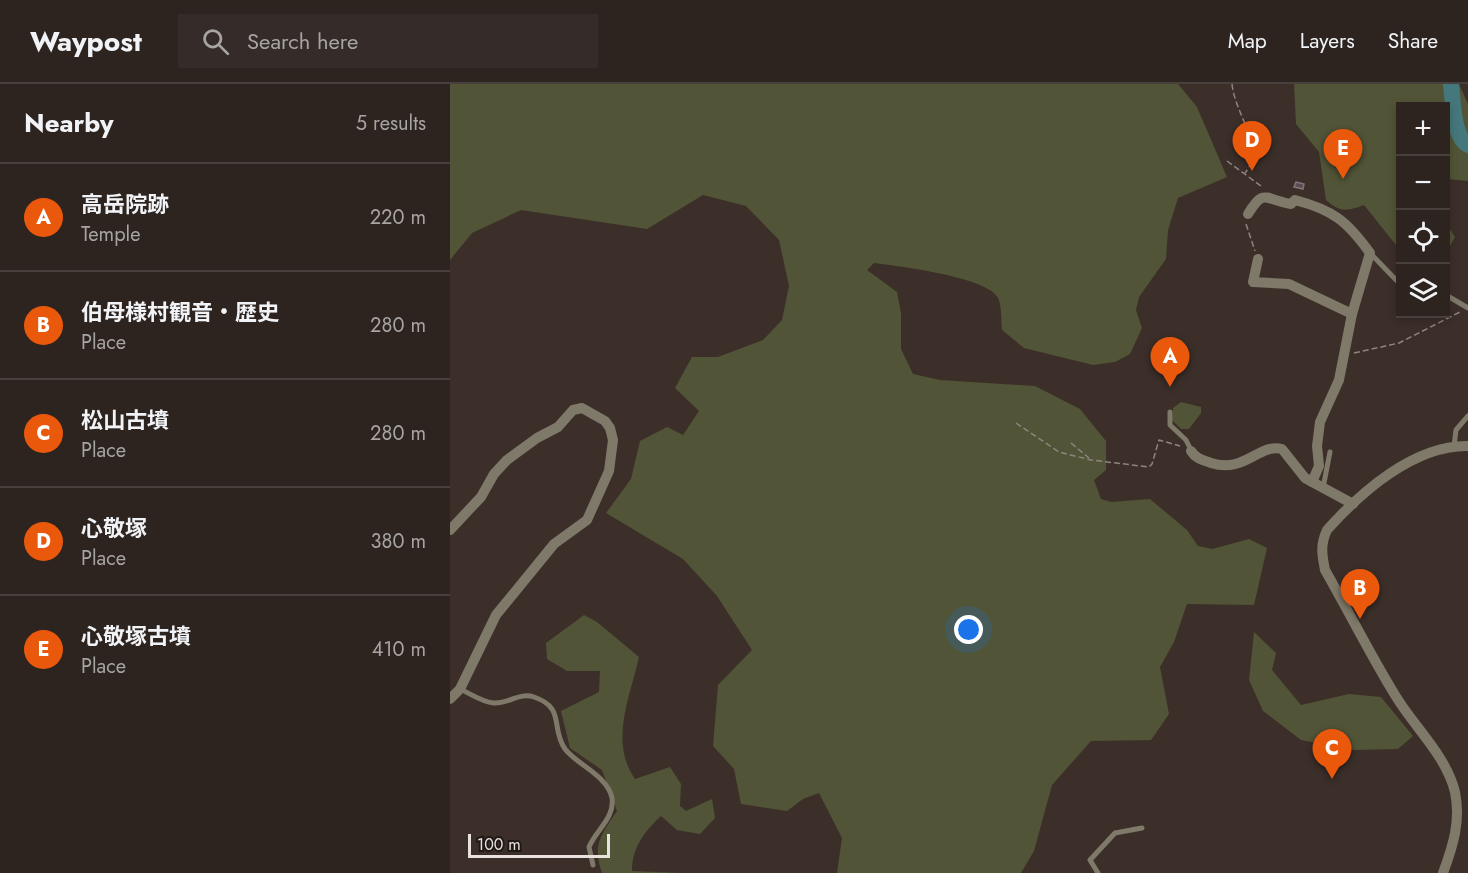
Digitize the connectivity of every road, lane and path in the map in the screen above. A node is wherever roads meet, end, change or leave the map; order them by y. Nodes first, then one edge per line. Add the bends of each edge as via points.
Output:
1 (1232, 84) edge
2 (1227, 161) dead end
3 (1245, 172) junction
4 (1267, 191) dead end
5 (1248, 214) joint
6 (1370, 253) junction
7 (1258, 259) joint
8 (1396, 279) edge
9 (1450, 297) edge
10 (1468, 308) edge
11 (1352, 314) junction
12 (1344, 355) junction
13 (1170, 412) dead end
14 (1468, 416) edge
15 (1016, 423) dead end
16 (1071, 443) dead end
17 (1454, 446) junction
18 (1468, 446) edge
19 (1191, 451) junction
20 (1330, 452) dead end
21 (1091, 460) junction
22 (1312, 482) junction
23 (1323, 488) junction
24 (1353, 504) junction
25 (450, 530) edge
26 (460, 689) junction
27 (450, 699) edge
28 (1142, 828) dead end
29 (593, 864) dead end
30 (1098, 873) edge
31 (1443, 873) edge

1 - 3 path via 1254,150 1252,163
2 - 3 path
3 - 4 path
5 - 6 street via 1257,198 1263,196 1324,208 1356,233
5 - 7 path via 1247,230
6 - 8 lane
6 - 11 street
7 - 11 street via 1253,282 1289,284
9 - 10 lane
10 - 12 path via 1399,343
11 - 12 street
12 - 22 street via 1336,389 1320,423 1319,466
13 - 19 lane via 1170,424
14 - 17 lane via 1456,430
15 - 21 path via 1059,452
16 - 21 path
17 - 18 street
17 - 24 street via 1413,460
19 - 21 path via 1163,439 1156,443 1149,467
19 - 22 street via 1198,458 1233,466 1275,447 1287,453 1297,471
20 - 23 lane
22 - 23 street
23 - 24 street
24 - 31 street via 1327,530 1321,554 1325,570 1396,696 1450,777 1457,825
25 - 26 street via 507,460 558,427 573,410 582,408 610,428 613,440 609,471 587,520 554,544 496,615
26 - 27 street
26 - 29 lane via 493,704 524,696 550,704 567,752 608,787 611,796 608,819 589,847
28 - 30 lane via 1115,833 1090,860

